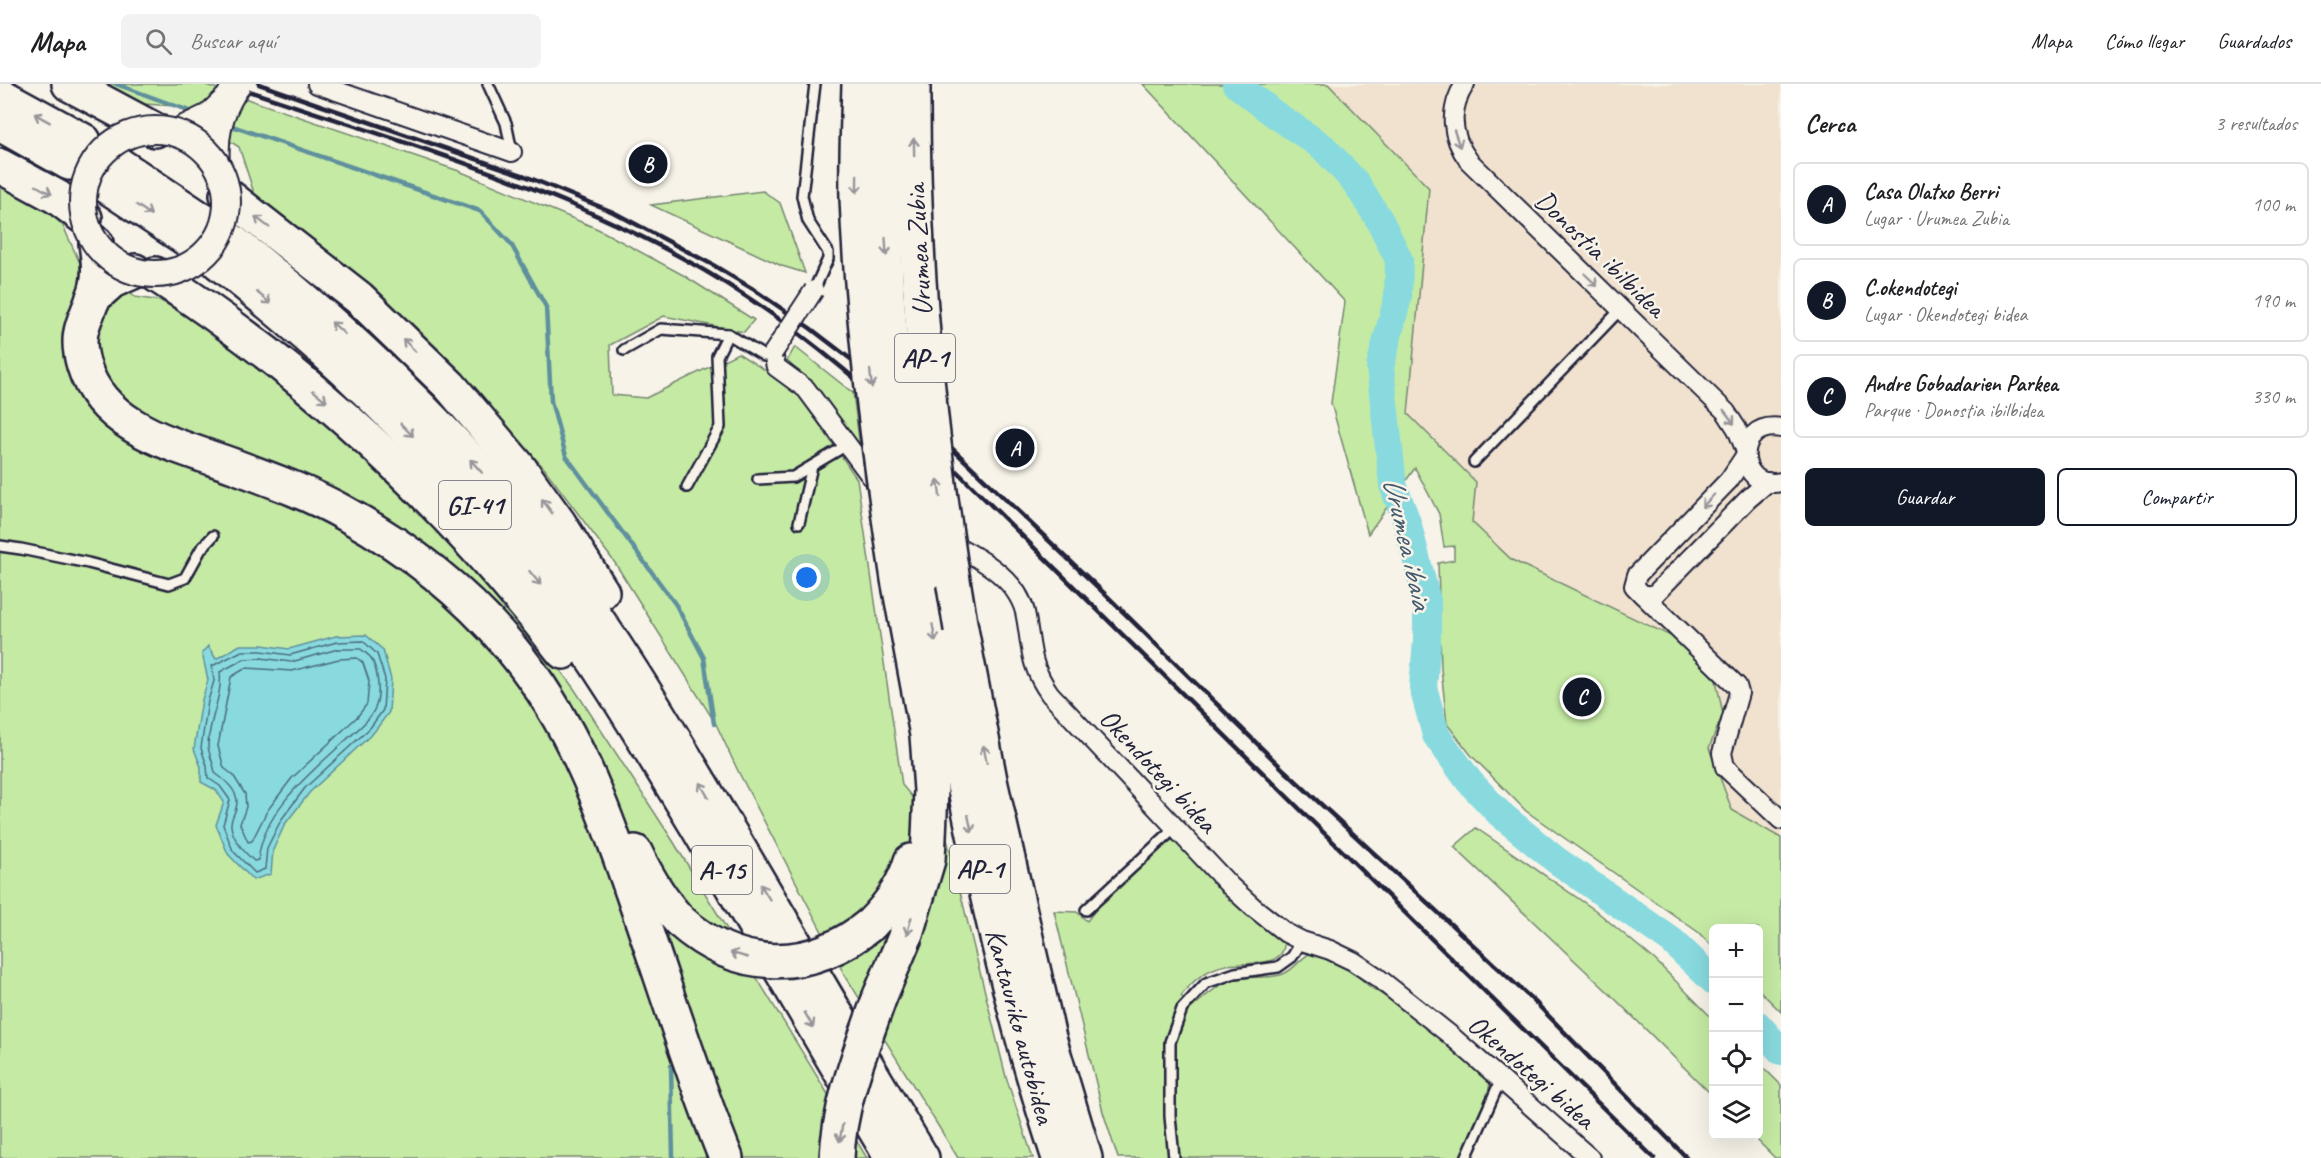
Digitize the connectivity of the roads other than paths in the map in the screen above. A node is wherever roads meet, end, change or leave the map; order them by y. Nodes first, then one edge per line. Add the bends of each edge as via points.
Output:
1 (69, 84) edge
2 (317, 84) edge
3 (488, 84) edge
4 (815, 84) edge
5 (859, 84) edge
6 (883, 84) edge
7 (914, 84) edge
8 (1465, 84) edge
9 (236, 87) edge
10 (0, 94) edge
11 (0, 124) edge
12 (166, 131) junction
13 (512, 152) joint
14 (90, 161) junction
15 (216, 163) junction
16 (0, 166) edge
17 (227, 195) junction
18 (90, 230) junction
19 (198, 232) dead end
20 (145, 273) junction
21 (814, 290) joint
22 (88, 309) junction
23 (1621, 309) junction
24 (728, 334) junction
25 (624, 350) dead end
26 (773, 353) junction
27 (1778, 425) edge
28 (847, 445) junction
29 (1745, 452) junction
30 (1474, 462) dead end
31 (812, 466) junction
32 (758, 479) dead end
33 (1776, 483) edge
34 (687, 487) dead end
35 (799, 523) dead end
36 (213, 536) dead end
37 (0, 546) edge
38 (911, 577) junction
39 (1642, 594) junction
40 (908, 635) junction
41 (682, 751) junction
42 (678, 795) junction
43 (599, 798) junction
44 (1781, 820) edge
45 (1176, 827) junction
46 (1086, 910) dead end
47 (1302, 941) junction
48 (1029, 955) junction
49 (1501, 1079) junction
50 (726, 1158) edge
51 (837, 1158) edge
52 (892, 1158) edge
53 (922, 1158) edge
54 (1059, 1158) edge
55 (1085, 1158) edge
56 (1102, 1158) edge
57 (1174, 1158) edge
58 (1466, 1158) edge
59 (1590, 1158) edge

1 - 12 highway
2 - 13 street
3 - 13 lane via 506,123
4 - 21 lane via 802,196 808,221 828,252 828,260
5 -> 38 highway, bridge via 857,197 865,324 879,451
6 -> 38 highway, Urumea Zubia / AP-1, bridge via 890,329 904,451
48 -> 7 highway, Urumea Zubia / AP-1, bridge via 991,785 942,523 916,242
8 -> 23 street, Donostia ibilbidea via 1453,119 1462,152
9 - 12 main road via 209,117
9 - 15 main road via 218,126
14 -> 10 highway
11 - 14 highway
12 - 15 main road, bridge via 199,145
12 - 18 main road, bridge via 124,137 99,157 85,186 83,202
14 - 19 highway
15 - 17 main road, bridge
16 -> 18 highway via 57,197
17 - 20 main road, bridge via 222,229 203,256 172,272
41 -> 17 highway via 676,721 645,663 560,523 518,466 450,386 359,298
18 - 20 main road, bridge via 113,260
18 - 22 highway via 99,270
20 - 22 highway via 112,281
20 -> 42 highway via 195,300 272,357 391,460 500,573 654,776
21 - 26 street, bridge
22 - 43 highway via 80,332 81,355 87,376 102,399 125,420 160,438 299,492 404,549 461,595 532,675 569,735
23 -> 29 street, Donostia ibilbidea via 1726,412
23 - 30 lane
24 - 25 lane via 662,329
24 - 26 lane via 764,356
24 - 34 lane via 717,356 720,427
26 - 28 street, Okendotegi bidea via 776,367 806,389
27 - 29 street via 1755,433
28 - 31 lane
28 - 45 street, Okendotegi bidea via 893,505 988,565 1012,588 1025,612 1031,655 1040,680
29 - 33 street, Donostia ibilbidea via 1749,470
29 -> 39 street via 1729,480 1636,576 1634,586
31 - 32 lane via 794,477
31 - 35 lane
33 - 39 street via 1748,499 1653,596
36 - 37 lane via 184,578 169,584
38 - 40 highway
38 -> 54 highway, Kantauriko autobidea / AP-1 via 990,911
39 - 44 street via 1737,686 1739,693 1722,753 1725,767
40 -> 43 highway, bridge via 921,774 913,854 902,885 883,912 844,944 812,957 776,961 724,951 693,933 667,908 617,816
40 -> 51 highway, bridge via 927,735 931,790 928,860 905,937 857,1060
41 -> 42 highway, GI-41 via 567,577 439,425 303,298 225,252 268,302 361,384 471,500 547,593 607,680
53 -> 41 highway, A-15
42 -> 52 highway, A-15
43 - 50 highway
45 - 46 lane
45 - 47 street, Okendotegi bidea via 1253,907
47 - 49 street, Okendotegi bidea via 1330,950 1369,972
47 - 57 lane via 1292,957 1278,967 1235,973 1206,983 1182,1009 1170,1042
48 - 55 highway, Kantauriko autobidea / AP-1 via 1048,1038
48 - 56 highway
49 - 58 lane
49 - 59 street, Okendotegi bidea

